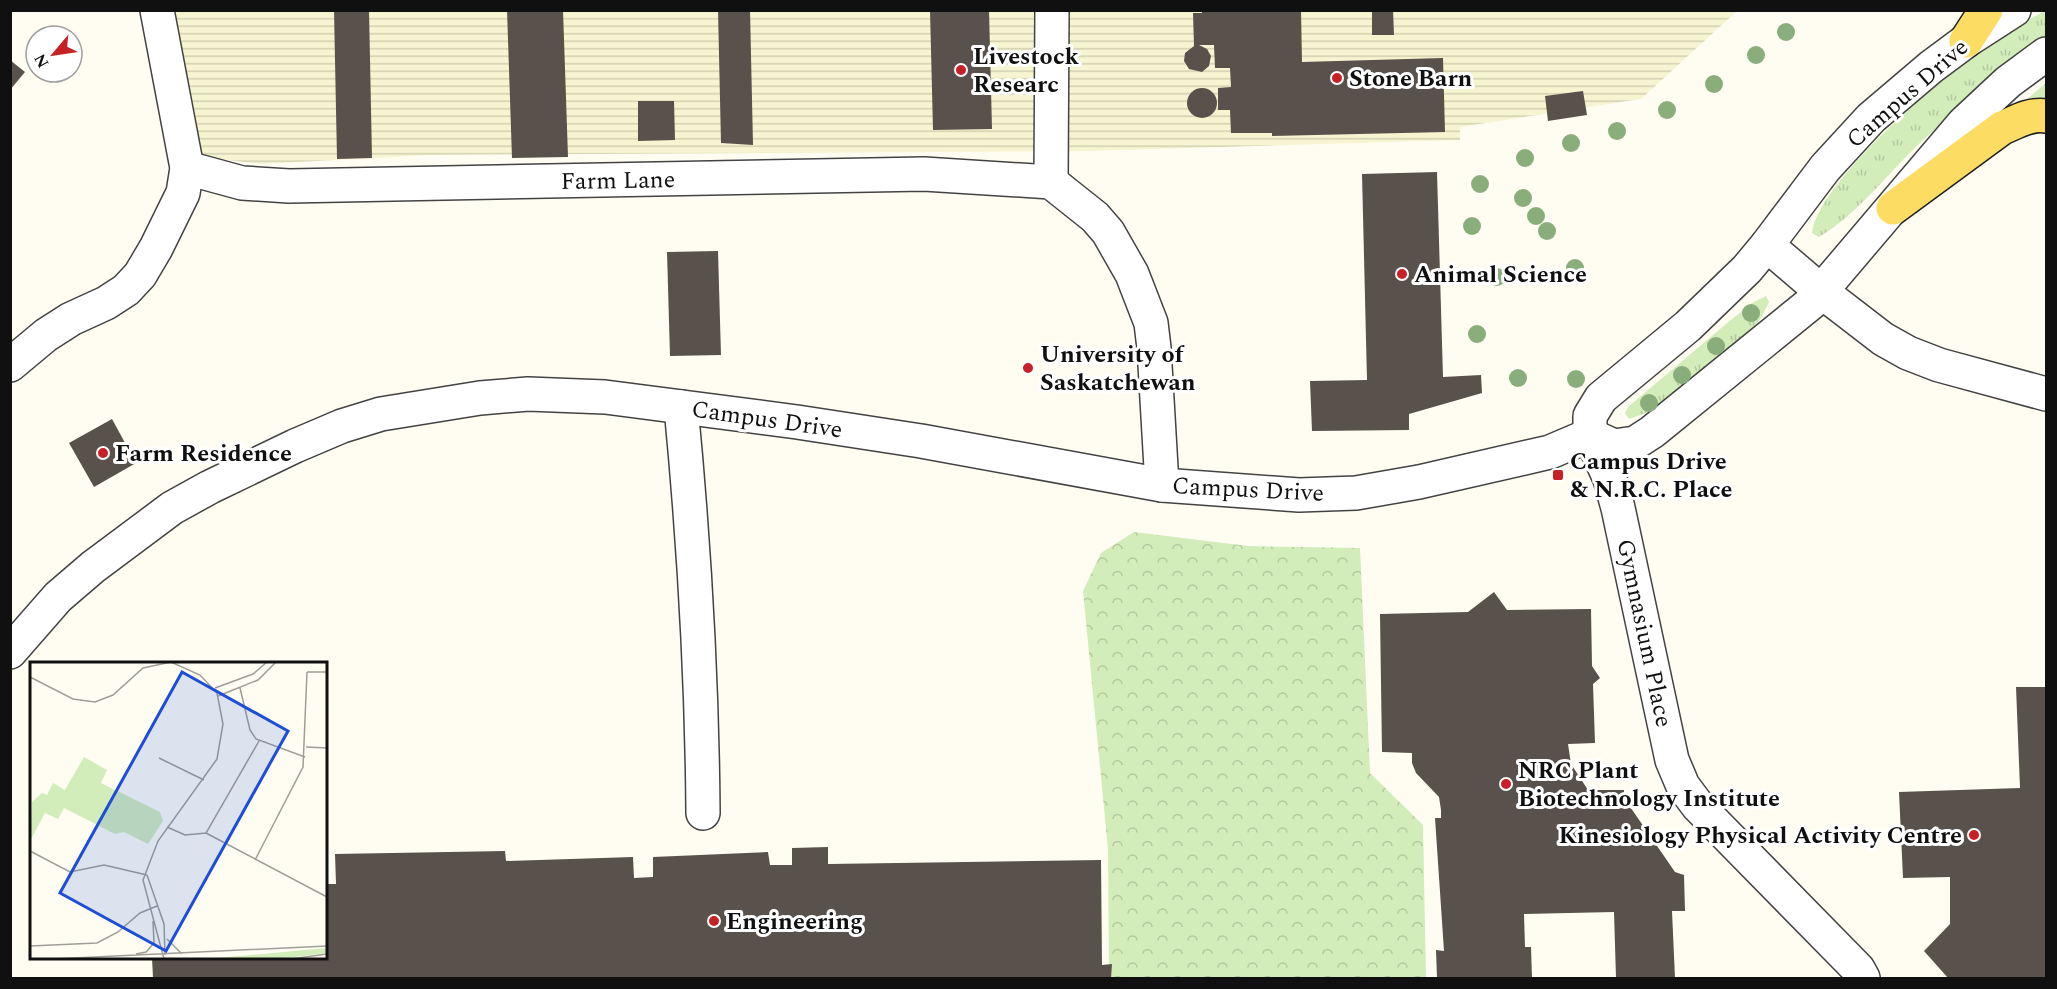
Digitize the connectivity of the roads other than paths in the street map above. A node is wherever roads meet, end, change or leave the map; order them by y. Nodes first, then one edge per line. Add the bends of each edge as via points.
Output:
1 (157, 10) edge
2 (1052, 10) edge
3 (1986, 10) edge
4 (2014, 10) edge
5 (1966, 41) junction
6 (2046, 54) edge
7 (2046, 116) edge
8 (187, 168) junction
9 (1051, 182) junction
10 (1893, 208) junction
11 (1767, 245) junction
12 (1821, 292) junction
13 (10, 365) edge
14 (2046, 394) edge
15 (681, 407) junction
16 (1590, 435) junction
17 (1162, 485) junction
18 (15, 637) edge
19 (703, 813) dead end
20 (1863, 978) edge

1 - 8 street
2 - 9 street
3 - 5 main road
4 - 5 street, Campus Drive
5 - 11 street, Campus Drive via 1863,127 1825,168
6 - 10 street via 2008,82 1964,123
7 - 10 main road via 2002,128
8 - 9 street, Farm Lane via 242,183 288,186 924,174
8 - 13 street via 183,193 141,275 106,303 46,335
9 - 17 street via 1108,232 1132,274 1151,324
10 - 12 street
11 - 12 street
11 - 16 street, Campus Drive via 1688,326 1601,398 1590,416
12 - 14 street via 1908,353
12 - 16 street via 1747,356 1635,443 1614,446
15 - 17 street, Campus Drive via 921,441
15 - 18 street, Campus Drive via 605,397 528,394 430,404 342,426 172,508 93,567
15 - 19 street via 693,537
16 - 17 street, Campus Drive via 1550,452 1479,470 1356,493 1299,495
16 - 20 street, Gymnasium Place via 1610,478 1672,760 1683,786

